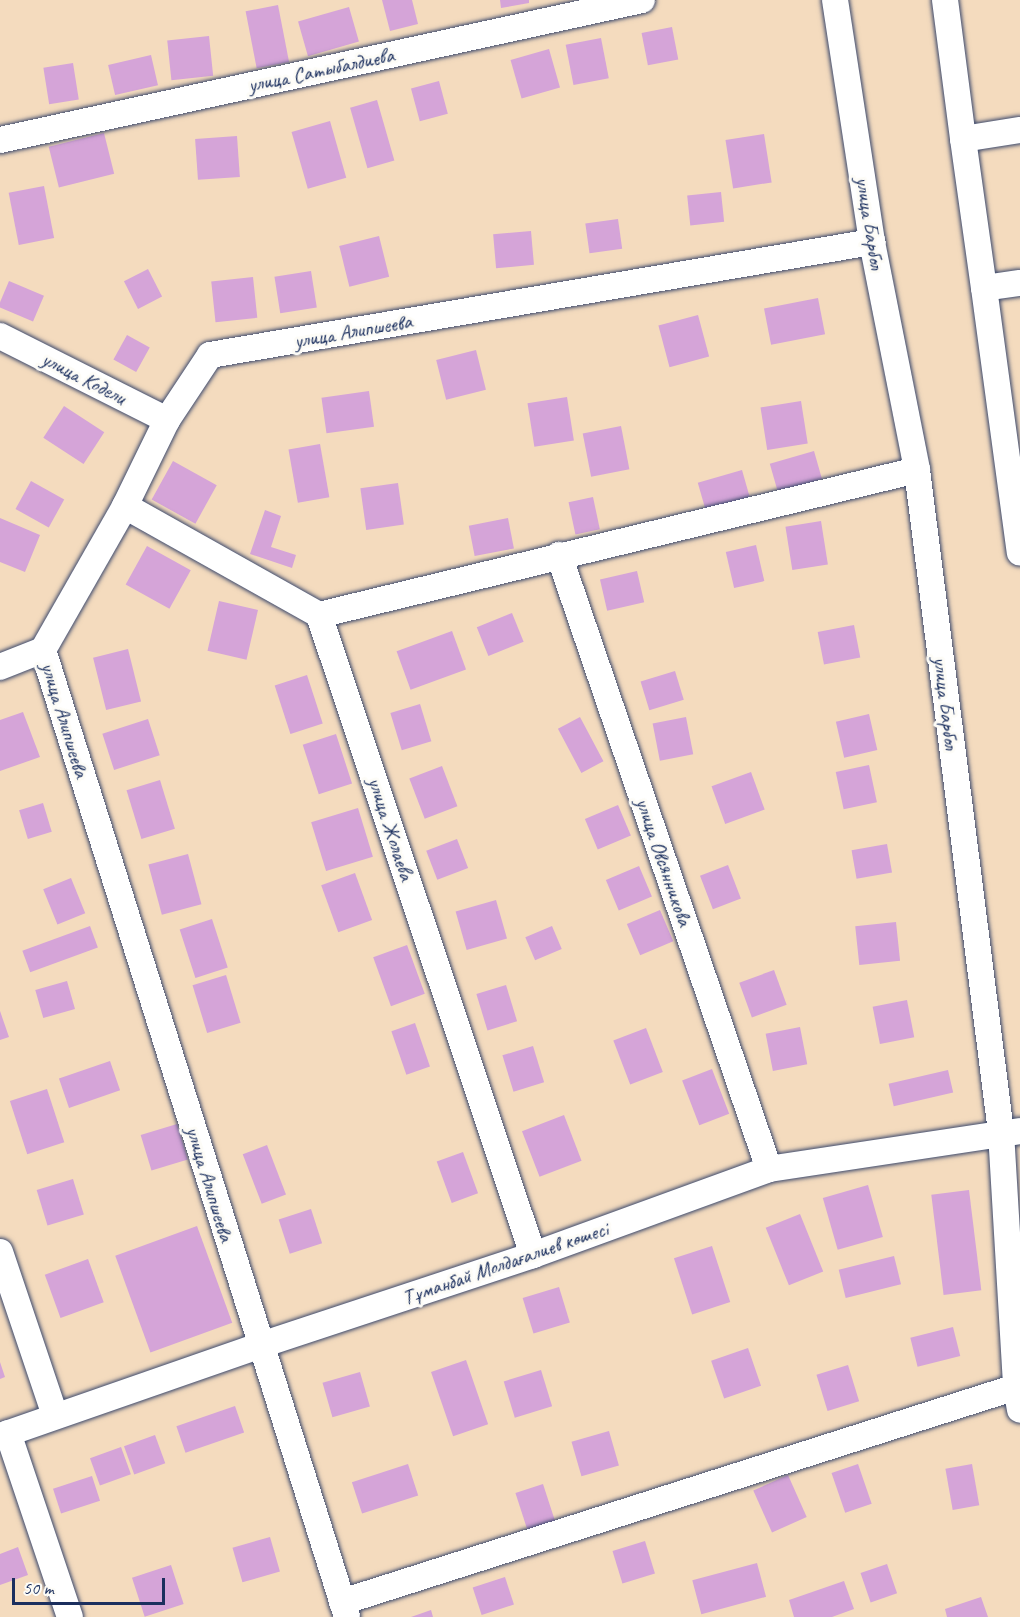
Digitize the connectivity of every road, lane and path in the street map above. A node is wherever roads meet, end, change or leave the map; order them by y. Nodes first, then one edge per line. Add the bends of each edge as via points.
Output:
1 (642, 0) edge
2 (835, 0) edge
3 (945, 0) edge
4 (1020, 130) edge
5 (963, 139) junction
6 (0, 140) edge
7 (872, 242) junction
8 (1020, 283) edge
9 (984, 288) junction
10 (0, 336) edge
11 (168, 420) junction
12 (1014, 469) edge
13 (916, 470) junction
14 (125, 506) junction
15 (1020, 553) edge
16 (559, 555) junction
17 (319, 615) junction
18 (42, 650) junction
19 (0, 667) edge
20 (1010, 1132) edge
21 (769, 1169) junction
22 (0, 1252) edge
23 (533, 1255) junction
24 (261, 1345) junction
25 (1018, 1399) edge
26 (55, 1415) junction
27 (4, 1435) edge
28 (345, 1610) edge
29 (69, 1617) edge

1 - 6 street, улица Сатыбалдиева
2 - 7 street, улица Барбол
3 - 5 street
4 - 5 street
5 - 9 street
7 - 11 street, улица Алипшеева via 210,355
7 - 13 street, улица Барбол
8 - 9 street
9 - 12 street
10 - 11 street, улица Кодели
11 - 14 street, улица Алипшеева
12 - 15 street
13 - 16 street
13 - 20 street, улица Барбол
14 - 17 street
14 - 18 street, улица Алипшеева
16 - 17 street
16 - 21 street, улица Овсянникова
17 - 23 street, улица Жолаева
18 - 19 street
18 - 24 street, улица Алипшеева
20 - 21 street, Тұманбай Молдағалиев көшесі
20 - 25 street, улица Барбол
21 - 23 street, Тұманбай Молдағалиев көшесі
22 - 26 street
23 - 24 street, Тұманбай Молдағалиев көшесі
24 - 26 street, Тұманбай Молдағалиев көшесі
24 - 28 street, улица Алипшеева
25 - 28 street
26 - 27 street, Тұманбай Молдағалиев көшесі
27 - 29 street

